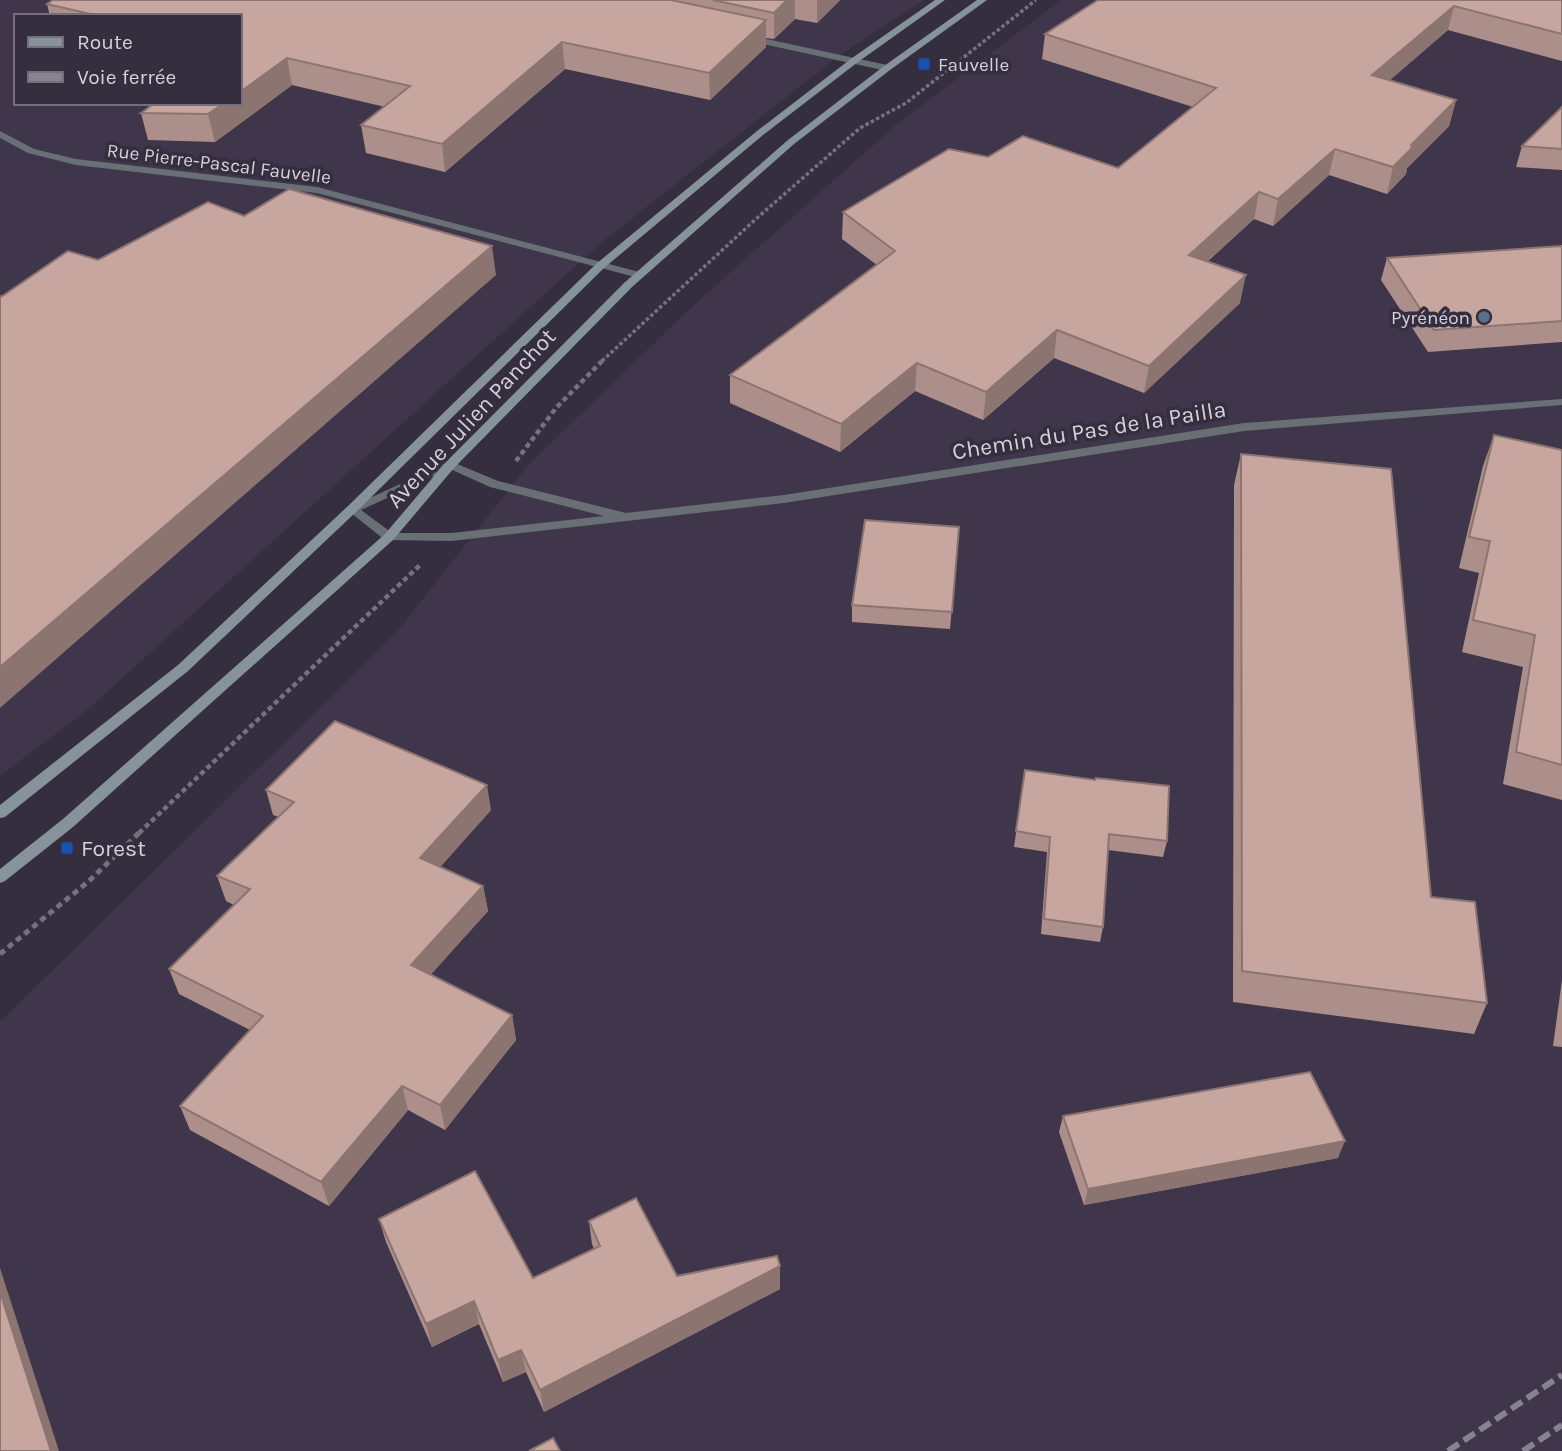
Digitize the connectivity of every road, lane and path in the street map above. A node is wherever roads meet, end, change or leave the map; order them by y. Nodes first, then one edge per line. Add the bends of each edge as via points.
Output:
1 (942, 0) edge
2 (984, 0) edge
3 (1036, 0) edge
4 (731, 34) edge
5 (855, 61) junction
6 (887, 68) junction
7 (0, 134) edge
8 (600, 266) junction
9 (639, 275) junction
10 (1562, 401) edge
11 (450, 465) junction
12 (513, 465) dead end
13 (352, 509) junction
14 (625, 517) junction
15 (389, 537) junction
16 (426, 560) dead end
17 (0, 813) edge
18 (0, 877) edge
19 (0, 954) edge

1 - 5 main road, Avenue Julien Panchot
2 - 6 main road, Avenue Julien Panchot
3 - 12 path via 906,103 860,128 757,218 625,338 556,408
4 - 5 street
5 - 6 street
5 - 8 main road, Avenue Julien Panchot
6 - 9 main road, Avenue Julien Panchot via 792,142
7 - 8 street, Rue Pierre-Pascal Fauvelle via 32,151 76,162 317,190
8 - 9 street, Rue Pierre-Pascal Fauvelle
8 - 13 main road, Avenue Julien Panchot
9 - 11 main road, Avenue Julien Panchot
10 - 14 street, Chemin du Pas de la Pailla via 1244,427 784,499
11 - 13 street
11 - 14 street, Chemin du Pas de la Pailla via 494,484
11 - 15 main road, Avenue Julien Panchot
13 - 15 street
13 - 17 main road, Avenue Julien Panchot via 183,668
14 - 15 street, Chemin du Pas de la Pailla via 452,537
15 - 18 main road, Avenue Julien Panchot via 68,823
16 - 19 path via 89,881

